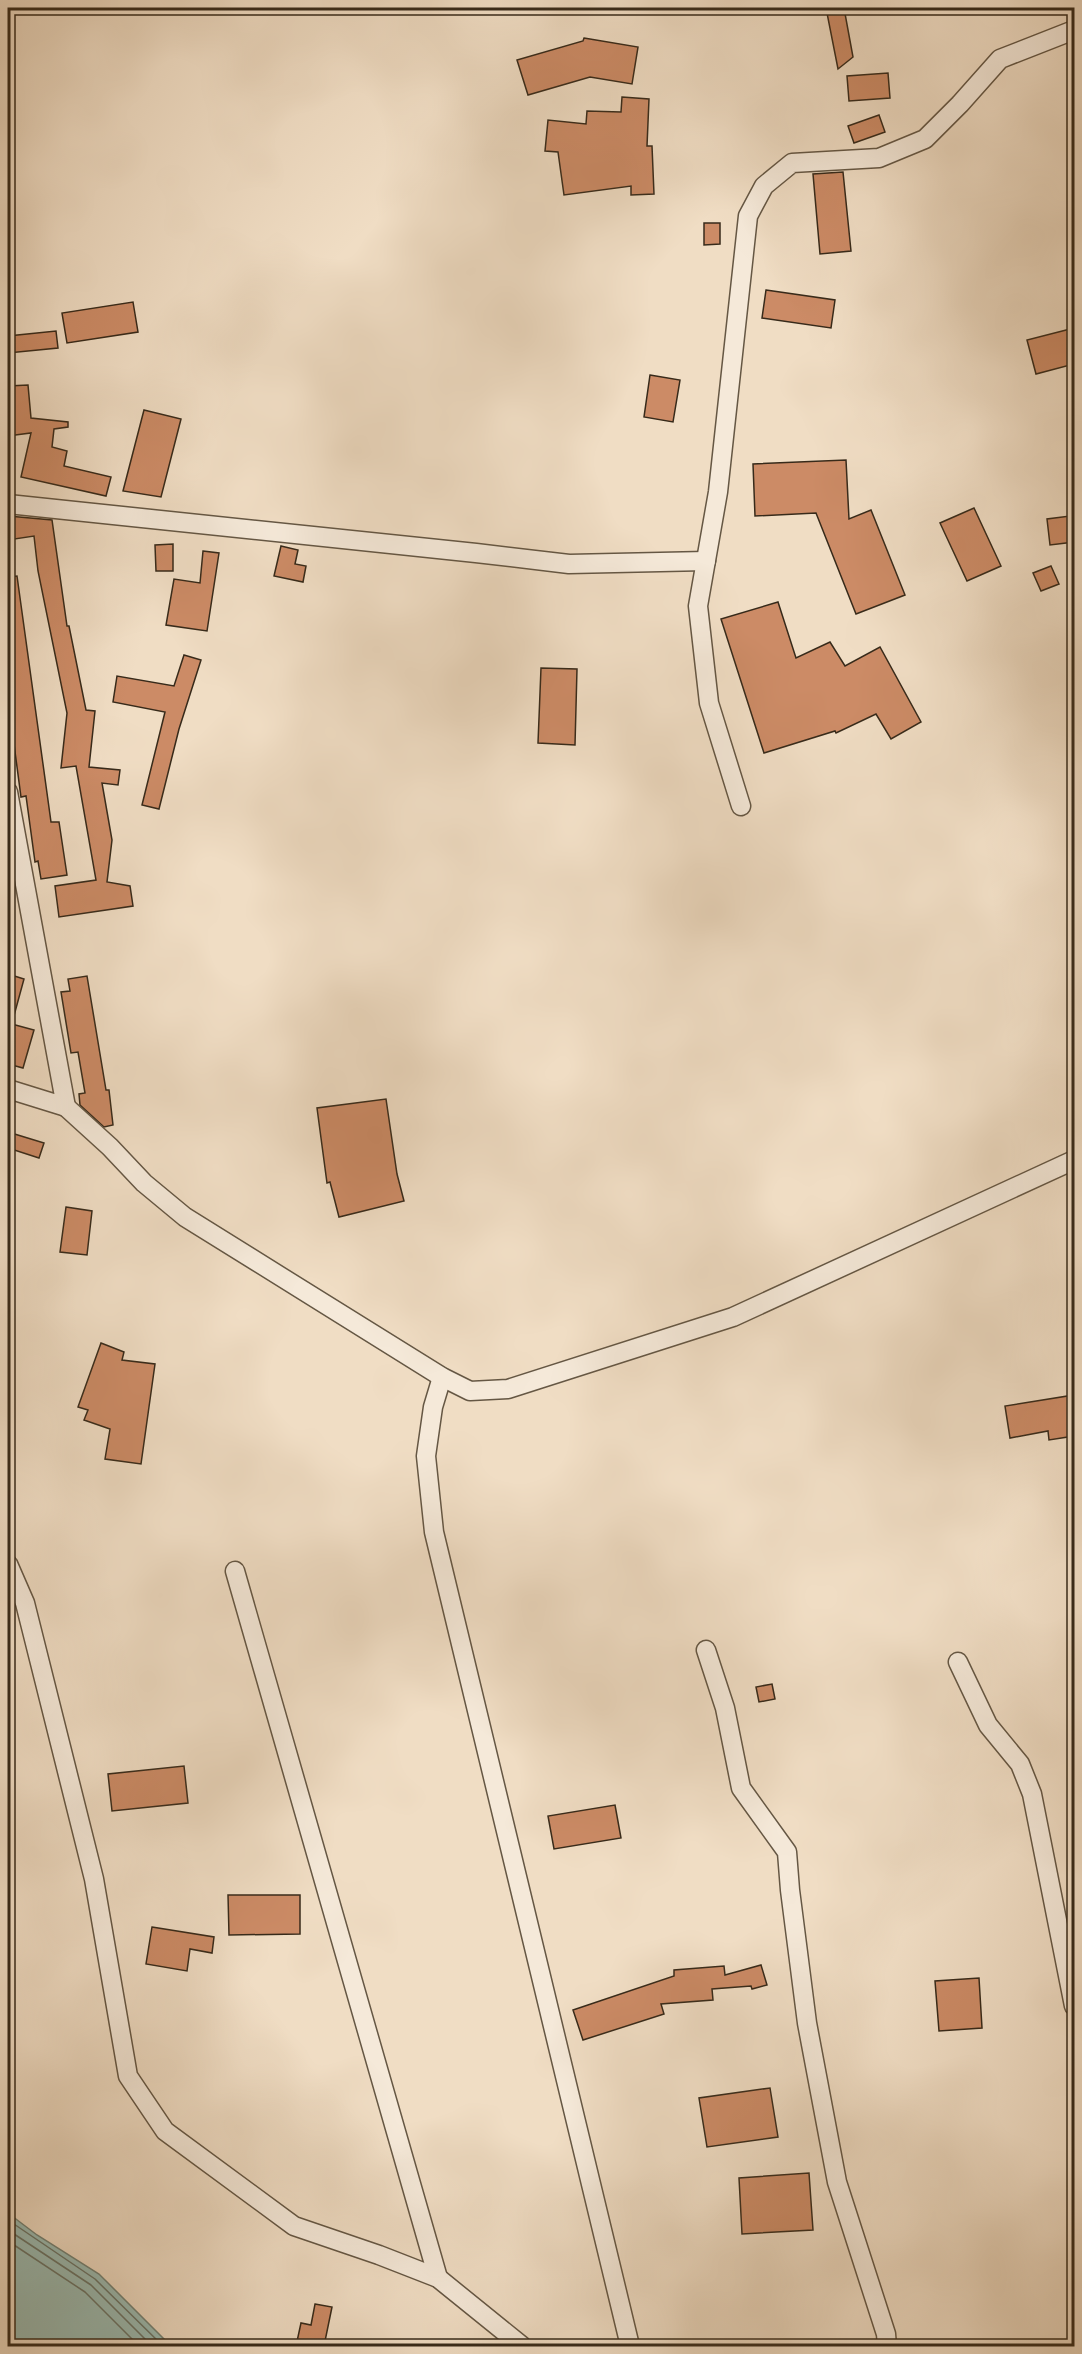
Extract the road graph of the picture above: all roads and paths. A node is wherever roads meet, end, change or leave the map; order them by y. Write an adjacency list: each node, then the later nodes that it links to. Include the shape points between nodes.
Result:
1 (1074, 30): 3 (street, via 1000,59 925,139 879,158 792,163 764,186 748,216 718,492)
2 (8, 504): 3 (street, via 569,564)
3 (706, 561): 5 (street, via 698,606 709,703)
4 (8, 792): 7 (street)
5 (741, 806)
6 (8, 1089): 7 (street)
7 (66, 1107): 9 (street, via 185,1217)
8 (1074, 1160): 9 (street, via 734,1317 508,1389 470,1391)
9 (442, 1377): 17 (street, via 426,1456 434,1532)
10 (8, 1564): 15 (street, via 25,1603 94,1880 128,2076 165,2131 294,2226)
11 (235, 1570): 15 (street)
12 (706, 1650): 18 (street, via 725,1708 741,1788 787,1852 807,2023 837,2182)
13 (958, 1662): 14 (street, via 988,1725 1020,1764 1032,1794)
14 (1074, 2007)
15 (438, 2278): 16 (street)
16 (522, 2346)
17 (630, 2346)
18 (887, 2346)

